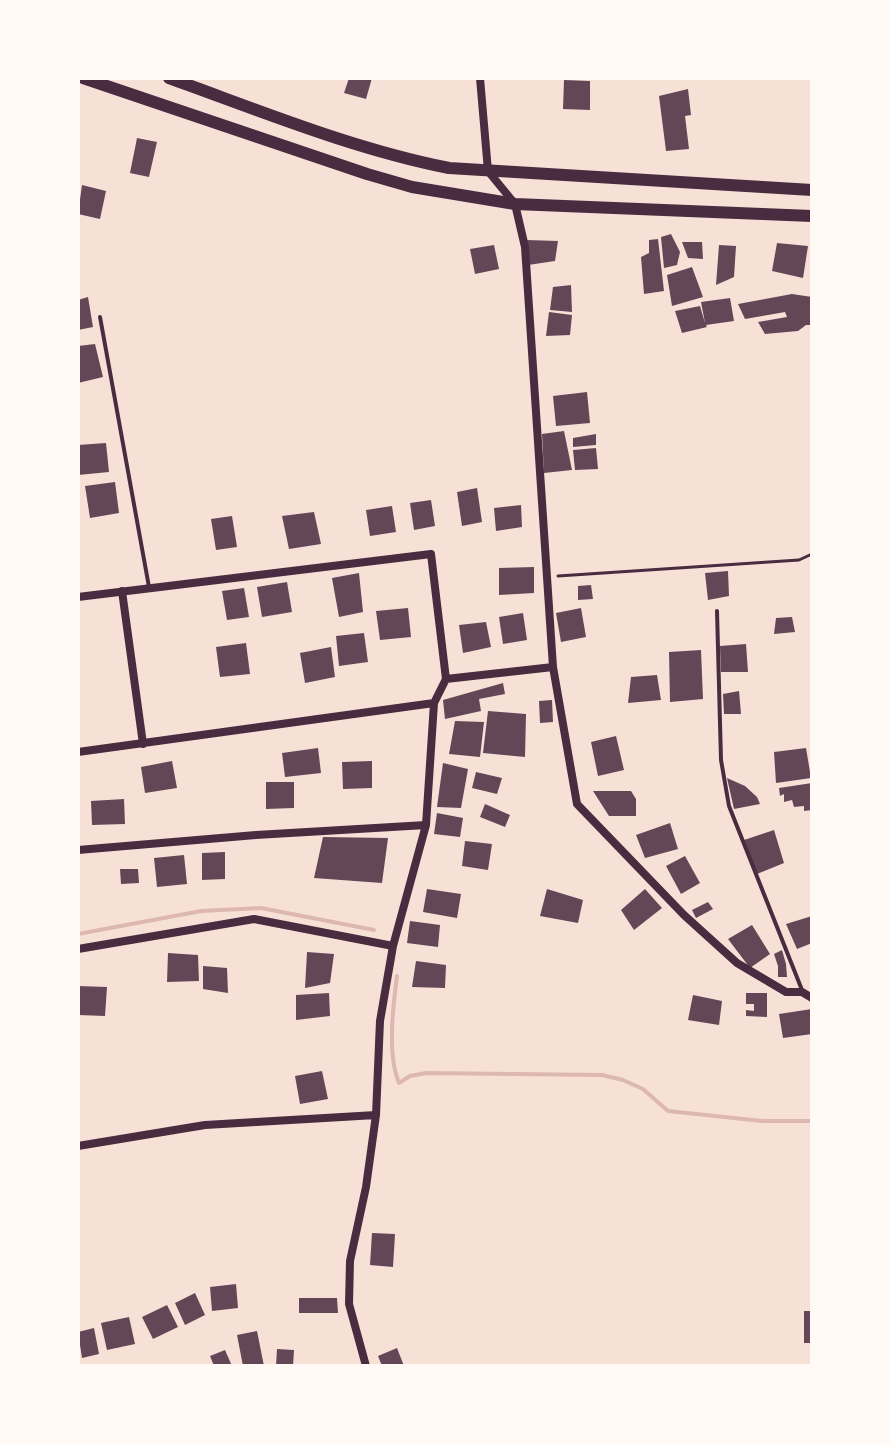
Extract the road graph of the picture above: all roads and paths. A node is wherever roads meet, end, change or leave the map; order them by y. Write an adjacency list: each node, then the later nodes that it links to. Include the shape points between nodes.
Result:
1 (83, 78): 6 (highway, via 367,174)
2 (169, 78): 4 (highway, via 399,158)
3 (480, 78): 4 (street)
4 (488, 171): 5 (highway); 6 (street)
5 (812, 190)
6 (515, 204): 7 (highway); 15 (street, via 525,247)
7 (812, 216)
8 (100, 317): 11 (lane)
9 (812, 557): 10 (path)
10 (548, 577)
11 (149, 587): 12 (street); 16 (street, via 431,554)
12 (122, 591): 13 (street); 18 (street)
13 (78, 597)
14 (717, 611): 24 (lane, via 721,760 729,806)
15 (553, 667): 16 (street); 24 (street, via 577,804 737,963 786,992)
16 (446, 679): 17 (street)
17 (434, 703): 18 (street); 20 (street)
18 (143, 744): 19 (street)
19 (78, 752)
20 (426, 825): 21 (street); 22 (street)
21 (78, 850)
22 (393, 946): 23 (street, via 254,919); 26 (street, via 380,1021)
23 (78, 949)
24 (802, 992): 25 (street)
25 (812, 998)
26 (376, 1115): 27 (street, via 205,1125); 28 (street, via 349,1275 349,1304)
27 (78, 1146)
28 (366, 1366)

